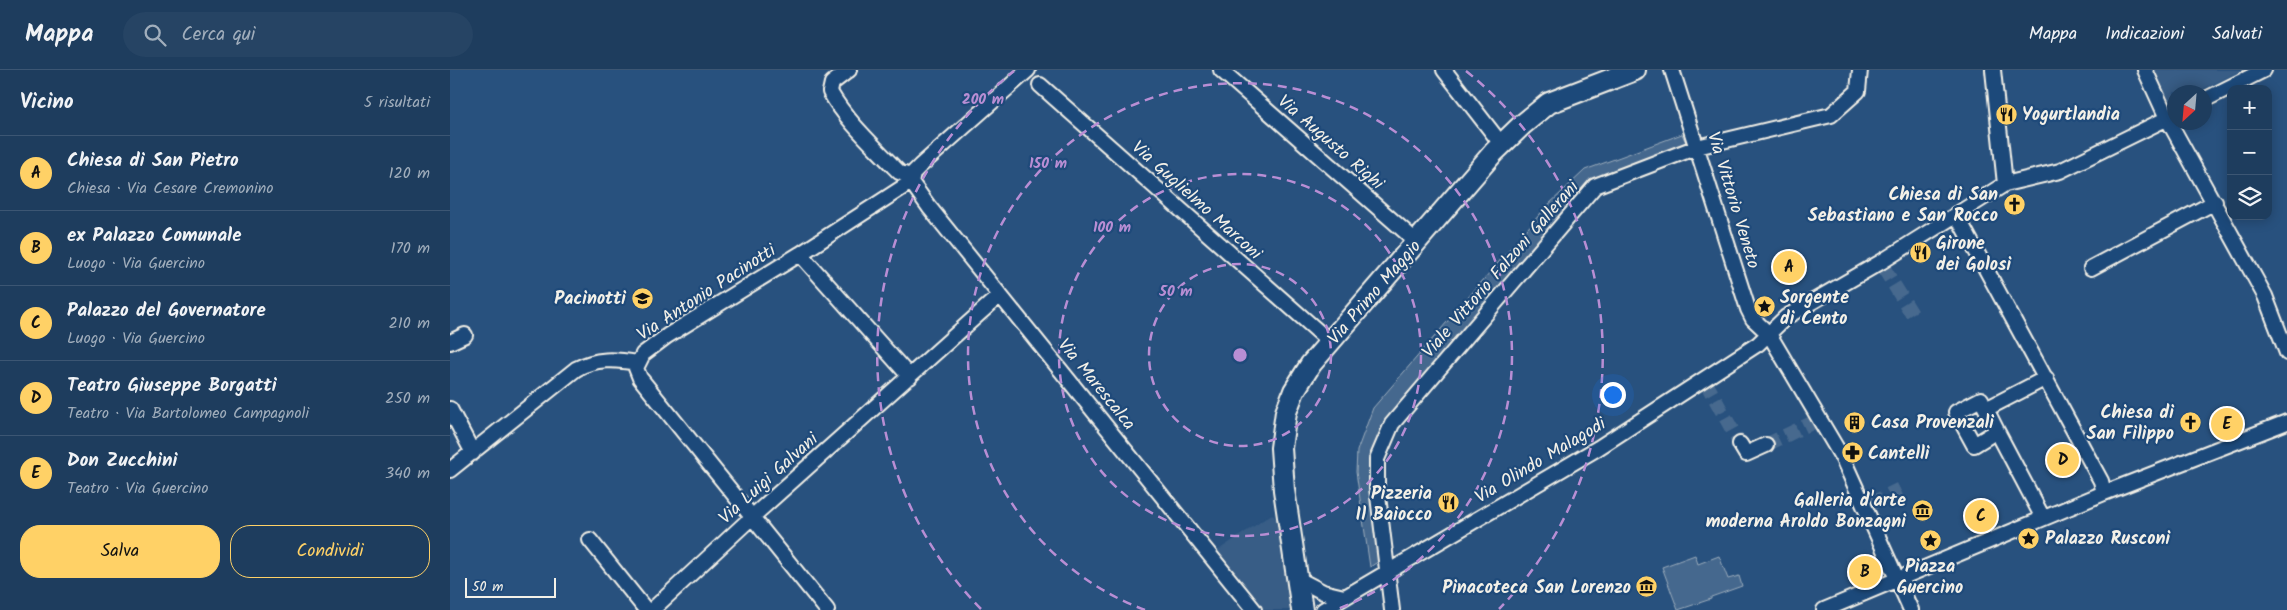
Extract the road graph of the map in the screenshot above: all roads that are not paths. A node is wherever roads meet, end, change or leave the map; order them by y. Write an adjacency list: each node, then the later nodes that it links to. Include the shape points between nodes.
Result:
1 (849, 70): 18 (street, via 832,83 830,92 852,123 892,166)
2 (1028, 70): 18 (street, Via Antonio Pacinotti, via 931,155 916,170)
3 (1221, 70): 22 (street, Via Augusto Righi)
4 (1444, 70): 16 (street)
5 (1635, 70): 16 (main road, Via Primo Maggio, via 1549,103)
6 (1672, 70): 17 (street, Via Vittorio Veneto)
7 (1860, 70): 17 (street, Viale Vittorio Falzoni Gallerani, via 1858,92 1831,115)
8 (1993, 70): 19 (street)
9 (2145, 70): 13 (street)
10 (2264, 70): 12 (street)
11 (1040, 85): 29 (street, Via Guglielmo Marconi)
12 (2212, 96)
13 (2167, 110)
14 (2167, 119): 19 (street, Via Olindo Malagodi, via 2060,171)
15 (2178, 130): 20 (street)
16 (1502, 144): 22 (main road, Via Primo Maggio)
17 (1698, 147): 26 (street, Via Vittorio Veneto, via 1748,309 1753,319); 46 (street, Viale Vittorio Falzoni Gallerani, via 1595,186 1392,424 1377,459 1377,488)
18 (912, 180): 23 (street, Via Antonio Pacinotti); 25 (street, Via Marescalca, via 924,202)
19 (2005, 184): 21 (street, Via Olindo Malagodi)
20 (2214, 202): 24 (street); 30 (street, via 2265,296)
21 (1956, 214): 26 (street, Via Olindo Malagodi, via 1786,317); 33 (street)
22 (1417, 242): 29 (main road, Via Primo Maggio)
23 (800, 254): 31 (street, Via Antonio Pacinotti, via 667,336); 32 (street)
24 (2091, 268)
25 (1000, 294): 32 (street, Via Luigi Galvani); 53 (street, Via Marescalca)
26 (1770, 334): 46 (street, Via Olindo Malagodi, via 1705,381 1598,448); 48 (street, Via Vittorio Veneto, via 1843,459 1867,506)
27 (465, 335): 28 (street)
28 (450, 342)
29 (1330, 342): 47 (main road, Via Primo Maggio, via 1294,391 1282,428 1283,475)
30 (2287, 353)
31 (636, 363): 40 (street, via 607,359 576,369); 43 (street, Via Antonio Pacinotti, via 640,378)
32 (910, 377): 43 (street, Via Luigi Galvani)
33 (2046, 378): 35 (street); 42 (street, via 2101,481)
34 (450, 409): 40 (street)
35 (1986, 409): 37 (street); 37 (street, via 1981,399 1956,412 1974,446)
36 (2287, 422): 42 (street)
37 (1997, 431): 44 (street)
38 (1740, 444): 39 (street, via 1746,454)
39 (1766, 444)
40 (473, 453): 41 (street)
41 (450, 470)
42 (2104, 493): 44 (street)
43 (752, 517): 51 (street, Via Luigi Galvani); 52 (street, Via Antonio Pacinotti)
44 (2043, 518): 48 (street)
45 (590, 540): 50 (street)
46 (1387, 572): 49 (street, Via Olindo Malagodi); 56 (street, Viale Vittorio Falzoni Gallerani)
47 (1298, 579): 49 (street, via 1323,592); 54 (main road, Via Primo Maggio)
48 (1897, 580): 57 (street); 58 (street, Via Vittorio Veneto)
49 (1344, 597): 55 (street, Via Olindo Malagodi)
50 (646, 610)
51 (652, 610)
52 (827, 610)
53 (1254, 610)
54 (1302, 610)
55 (1323, 610)
56 (1392, 610)
57 (1824, 610)
58 (1911, 610)

